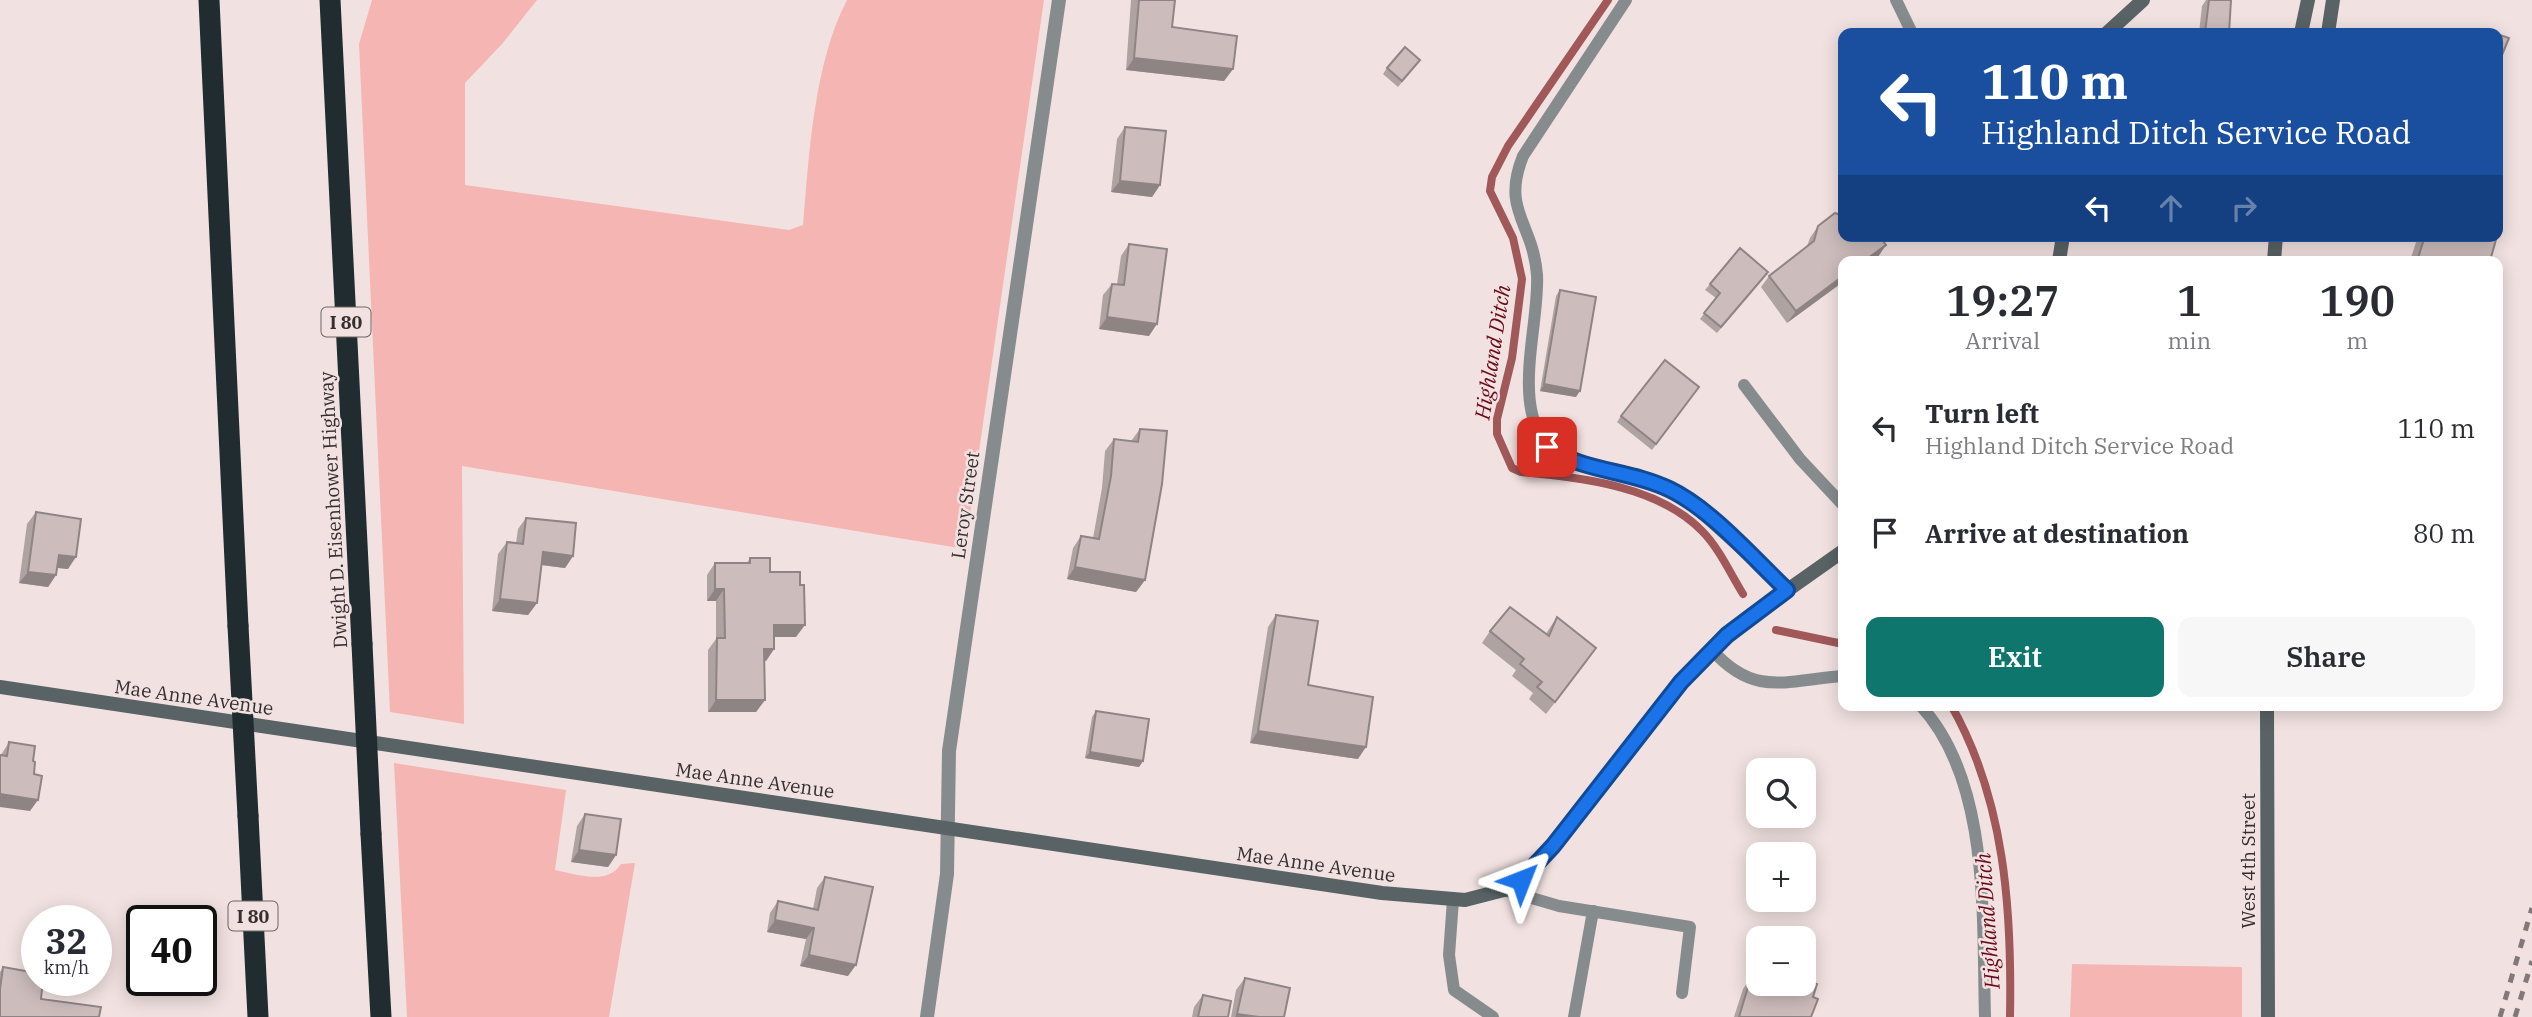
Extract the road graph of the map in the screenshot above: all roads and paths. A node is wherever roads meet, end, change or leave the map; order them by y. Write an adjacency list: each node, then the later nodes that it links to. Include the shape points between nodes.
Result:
1 (209, 0): 27 (highway, I 80, bridge)
2 (330, 0): 28 (highway, Dwight D. Eisenhower Highway / I 80, bridge)
3 (1059, 0): 22 (street, Leroy Street, via 949,751)
4 (1626, 0): 16 (lane, via 1517,170 1514,203 1530,237 1537,276 1529,385 1533,419 1547,447 1558,454 1648,481 1686,499)
5 (1896, 0): 9 (lane)
6 (2143, 0): 10 (street)
7 (2308, 0): 11 (street)
8 (2333, 0): 12 (street)
9 (1910, 28)
10 (2112, 28)
11 (2302, 28)
12 (2329, 28)
13 (1744, 385): 14 (lane, via 1800,459)
14 (1838, 500)
15 (1838, 554): 16 (street)
16 (1787, 590): 17 (street)
17 (1712, 650): 18 (lane, via 1733,672 1749,679 1791,683); 23 (street, via 1657,711 1537,865)
18 (1838, 677)
19 (0, 687): 22 (street, Mae Anne Avenue)
20 (1925, 711): 32 (lane, via 1945,738 1970,813 1981,897)
21 (2267, 711): 33 (street, West 4th Street)
22 (948, 828): 24 (street, Mae Anne Avenue, via 1391,895); 29 (street, Leroy Street, via 947,874)
23 (1504, 890): 24 (street, Mae Anne Avenue); 25 (lane)
24 (1453, 900): 30 (lane, via 1449,955 1454,990)
25 (1593, 911): 26 (lane, via 1690,927); 31 (lane)
26 (1682, 993)
27 (258, 1017)
28 (381, 1017)
29 (927, 1017)
30 (1493, 1017)
31 (1574, 1017)
32 (1985, 1017)
33 (2267, 1017)

